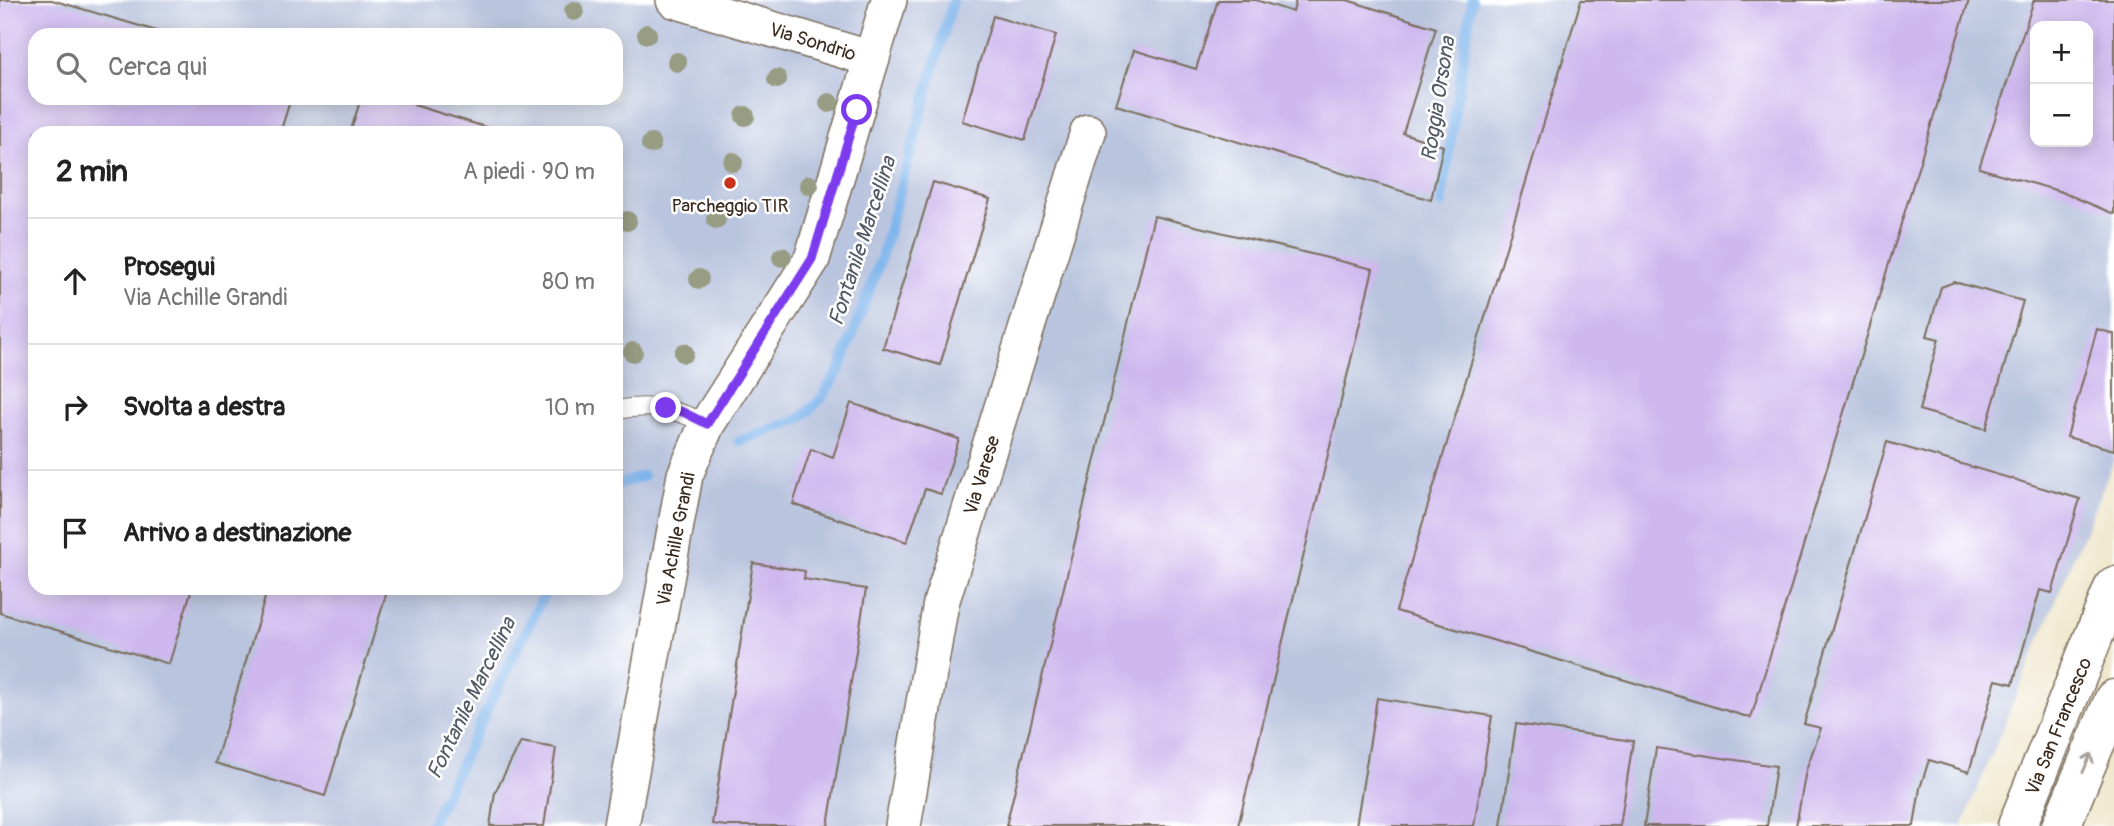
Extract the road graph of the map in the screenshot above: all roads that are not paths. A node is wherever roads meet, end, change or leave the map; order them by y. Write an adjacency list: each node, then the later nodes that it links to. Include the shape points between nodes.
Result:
1 (674, 0): 3 (street, Via Sondrio)
2 (889, 0): 3 (street, Via Achille Grandi)
3 (872, 59): 6 (street, Via Achille Grandi, via 812,259)
4 (1088, 132): 10 (street, Via Varese, via 941,603)
5 (623, 409): 6 (lane, via 666,408)
6 (707, 424): 9 (street, Via Achille Grandi, via 685,475)
7 (2114, 586): 11 (street, Via San Francesco)
8 (2114, 699): 12 (street, one-way to 8)
9 (621, 826)
10 (904, 826)
11 (2017, 826)
12 (2061, 826)

